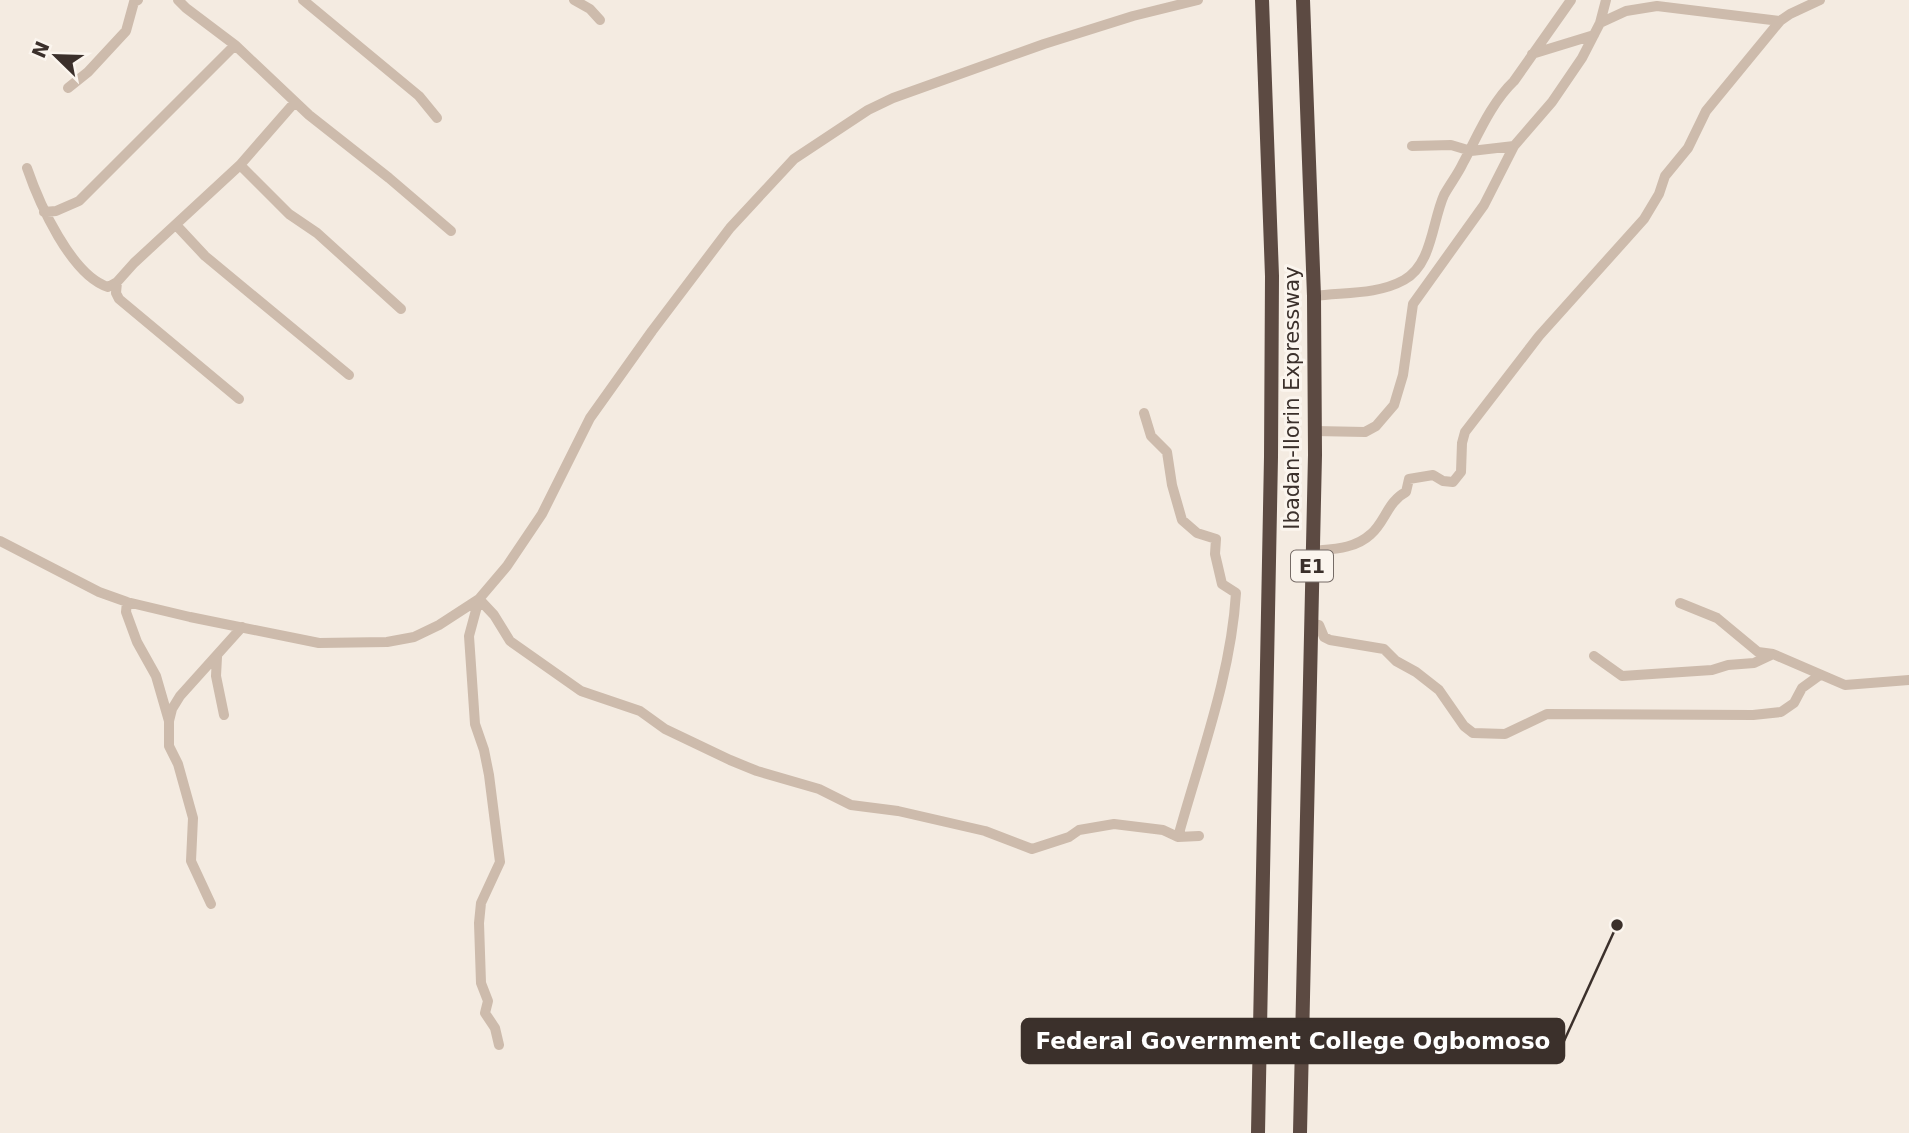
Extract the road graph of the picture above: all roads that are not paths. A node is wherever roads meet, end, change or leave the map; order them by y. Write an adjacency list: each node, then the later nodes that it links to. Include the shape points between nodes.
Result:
1 (138, 0): 17 (street, via 126,31)
2 (303, 0): 19 (street, via 419,96)
3 (574, 0): 11 (street)
4 (1198, 0): 37 (street, via 1044,44 893,98 794,159 730,228 652,331 590,418 542,514)
5 (1262, 0): 53 (highway, Ibadan-Ilorin Expressway / E1, via 1272,415)
6 (1303, 0): 29 (highway, Ibadan-Ilorin Expressway / E1)
7 (1571, 0): 16 (street)
8 (1606, 0): 13 (street)
9 (1820, 0): 12 (street)
10 (186, 3): 15 (street)
11 (600, 20)
12 (1780, 21): 13 (street, via 1657,6 1626,11); 36 (street, via 1706,111 1644,219 1546,329 1465,432 1461,472 1453,482 1433,475 1409,479 1406,492 1398,496 1372,534 1351,546)
13 (1601, 23): 14 (street)
14 (1594, 35): 16 (street); 21 (street, via 1552,102)
15 (235, 45): 18 (street); 25 (street, via 79,201)
16 (1531, 54): 22 (street)
17 (68, 88)
18 (295, 102): 23 (street); 27 (street)
19 (437, 118)
20 (1412, 146): 22 (street, via 1451,145)
21 (1514, 146): 22 (street); 34 (street, via 1484,205 1413,304 1394,405 1365,432)
22 (1469, 151): 29 (street, via 1437,212 1418,269 1387,286)
23 (240, 165): 26 (street); 30 (street, via 289,214 317,233)
24 (27, 168): 25 (street)
25 (44, 212): 28 (street, via 97,283 108,287)
26 (177, 226): 28 (street); 31 (street, via 205,256)
27 (451, 231)
28 (117, 282): 32 (street, via 119,299)
29 (1314, 296): 34 (highway, Ibadan-Ilorin Expressway / E1)
30 (401, 309)
31 (349, 375)
32 (239, 399)
33 (1144, 413): 50 (street, via 1151,436 1167,452 1182,520 1197,533 1216,539 1222,584 1237,593 1219,691)
34 (1315, 432): 36 (highway, Ibadan-Ilorin Expressway / E1)
35 (0, 541): 38 (street)
36 (1313, 551): 40 (highway, Ibadan-Ilorin Expressway / E1)
37 (479, 599): 41 (street, via 414,637 387,642 319,643); 50 (street, via 510,641 581,691 640,711 665,729 730,760 819,789 852,805 985,831 1032,849 1079,830 1114,824 1163,830); 52 (street, via 469,636 475,723 489,775 500,862 481,903 481,984 488,1000 485,1013)
38 (127, 602): 41 (street); 48 (street, via 126,612 156,676)
39 (1680, 603): 42 (street, via 1717,618 1758,652)
40 (1311, 624): 45 (street, via 1319,625 1330,640 1384,649 1439,690 1473,733 1505,734 1547,714 1781,712); 54 (highway, Ibadan-Ilorin Expressway / E1)
41 (242, 627): 44 (street)
42 (1773, 654): 43 (street, via 1754,663 1712,670 1622,676); 45 (street)
43 (1594, 656)
44 (217, 657): 47 (street); 48 (street, via 180,696)
45 (1820, 676): 46 (street, via 1845,685)
46 (1909, 680)
47 (224, 715)
48 (169, 721): 51 (street, via 169,746 193,818 191,861)
49 (1199, 836): 50 (street)
50 (1178, 837)
51 (211, 904)
52 (499, 1045)
53 (1258, 1133)
54 (1300, 1133)

